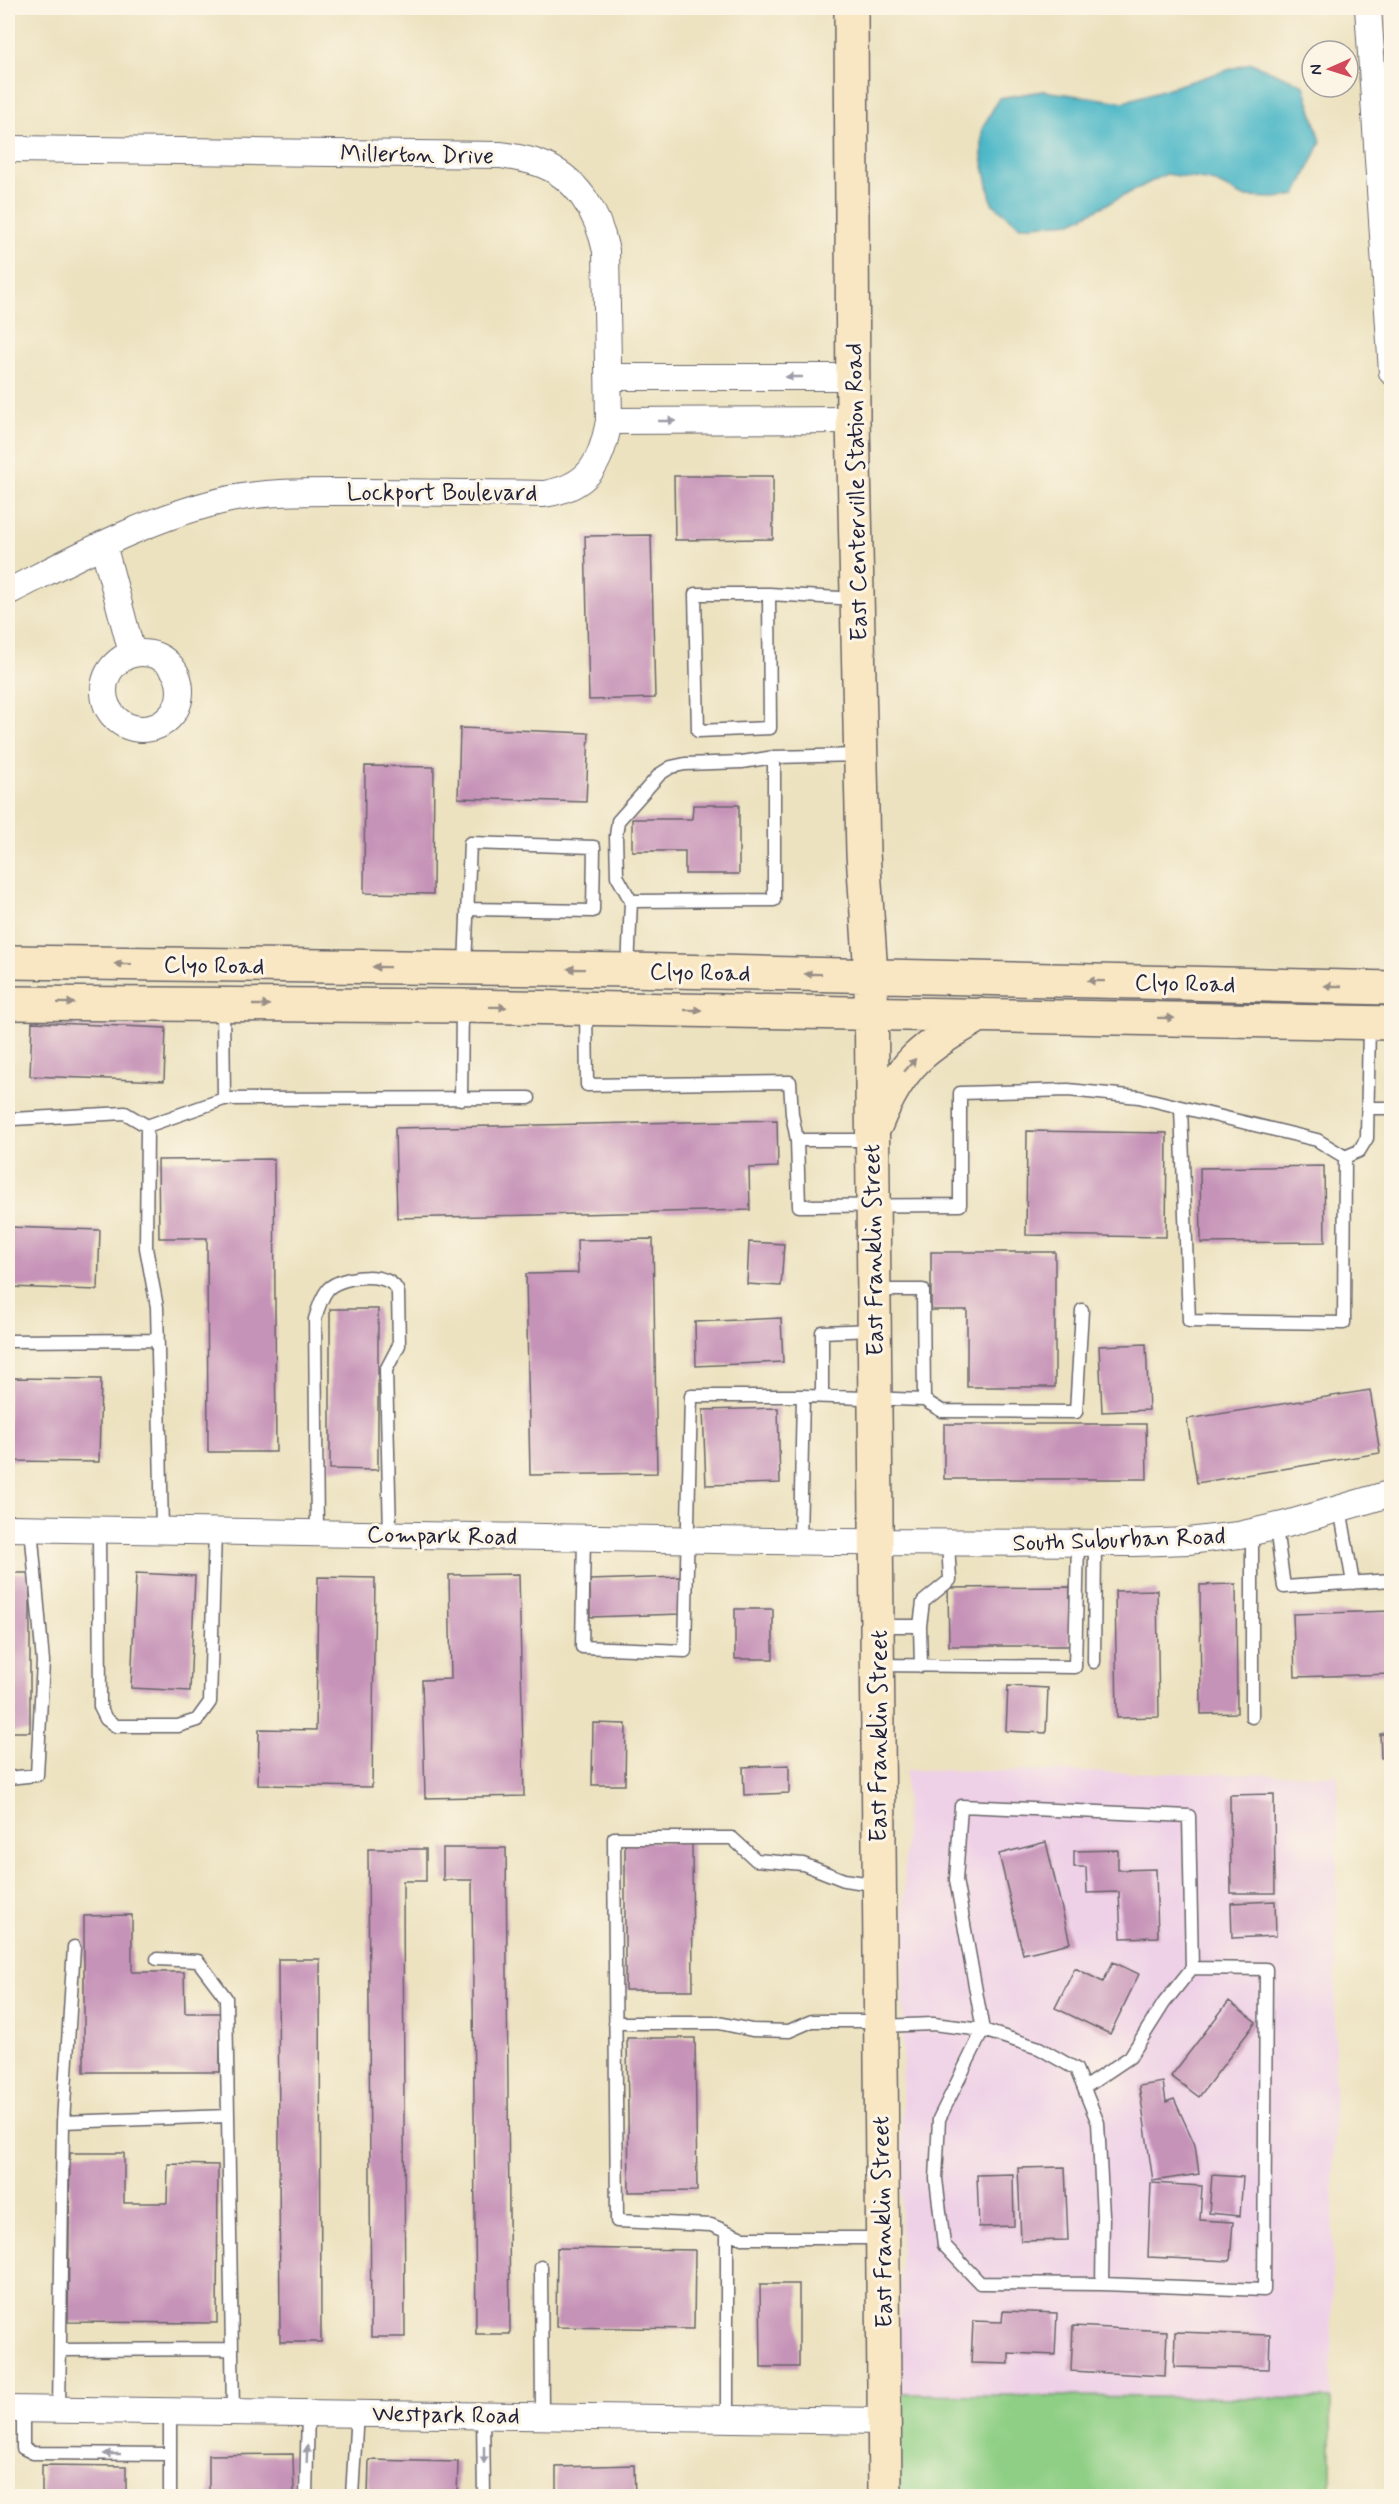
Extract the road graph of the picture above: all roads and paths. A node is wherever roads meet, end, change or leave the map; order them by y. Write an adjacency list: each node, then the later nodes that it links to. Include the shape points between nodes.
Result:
1 (851, 8): 6 (street, East Centerville Station Road)
2 (1368, 8): 4 (street)
3 (8, 148): 5 (street, Millerton Drive, via 501,155 539,163 575,186 602,230)
4 (1392, 372)
5 (609, 377): 6 (street, one-way to 5); 8 (street, Millerton Drive)
6 (852, 377): 7 (street, East Centerville Station Road)
7 (853, 420): 8 (street, one-way to 7); 12 (street, East Centerville Station Road)
8 (609, 421): 9 (street, Lockport Boulevard, via 604,448 595,465 566,490 544,494 288,492 197,507)
9 (103, 544): 10 (street, Lockport Boulevard); 13 (street)
10 (8, 592)
11 (769, 594): 11 (lane, via 695,594 698,731 770,729); 12 (lane)
12 (858, 599): 14 (street, East Centerville Station Road)
13 (132, 653)
14 (861, 755): 15 (lane); 21 (street, East Centerville Station Road)
15 (774, 757): 16 (lane, via 685,764 660,774 618,821 617,876); 16 (lane, via 774,900)
16 (631, 901): 20 (lane)
17 (468, 909): 17 (lane, via 470,843 594,847 593,910); 19 (lane)
18 (8, 962): 19 (street, Clyo Road, one-way to 18)
19 (465, 968): 20 (street, Clyo Road, one-way to 19)
20 (628, 970): 21 (street, Clyo Road, one-way to 20)
21 (871, 975): 22 (street, Clyo Road, one-way to 21); 27 (street, East Franklin Street)
22 (1392, 988)
23 (8, 1003): 24 (street, Clyo Road, one-way to 24)
24 (223, 1005): 25 (street, Clyo Road, one-way to 25); 31 (lane)
25 (462, 1006): 26 (street, Clyo Road, one-way to 26); 32 (lane)
26 (586, 1009): 27 (street, Clyo Road, one-way to 27); 39 (lane, via 587,1085 790,1082)
27 (871, 1012): 28 (street, Clyo Road); 38 (street, East Franklin Street)
28 (981, 1015): 29 (street, Clyo Road, one-way to 29); 38 (street, one-way to 28, via 888,1094 910,1063 934,1042)
29 (1380, 1022): 34 (lane)
30 (529, 1098): 32 (lane)
31 (224, 1099): 32 (lane); 37 (lane)
32 (461, 1099)
33 (1181, 1108): 40 (lane, via 1317,1140); 40 (lane, via 1189,1321 1344,1323); 41 (lane, via 1139,1097 1068,1090 960,1094 960,1205)
34 (1368, 1108): 35 (lane); 40 (lane, via 1367,1138 1359,1150)
35 (1392, 1108)
36 (8, 1116): 37 (lane, via 13,1119 125,1113)
37 (147, 1126): 45 (lane, via 146,1248 157,1307)
38 (872, 1137): 39 (lane); 41 (street, East Franklin Street)
39 (797, 1140): 41 (lane, via 799,1206)
40 (1345, 1157)
41 (872, 1206): 42 (street, East Franklin Street)
42 (873, 1290): 44 (street, East Franklin Street); 50 (lane, via 923,1290)
43 (1082, 1310): 50 (lane, via 1076,1412 942,1411)
44 (874, 1330): 48 (lane, via 822,1332); 49 (street, East Franklin Street)
45 (158, 1340): 46 (lane); 56 (lane)
46 (8, 1341)
47 (803, 1396): 48 (lane); 61 (lane, via 692,1396); 62 (lane)
48 (822, 1397): 49 (lane)
49 (874, 1400): 50 (lane); 63 (street, East Franklin Street)
50 (924, 1400)
51 (1392, 1493): 52 (street, South Suburban Road)
52 (1340, 1508): 55 (street, South Suburban Road); 67 (lane)
53 (19, 1528): 54 (street, Compark Road); 74 (lane, via 43,1662 37,1775)
54 (99, 1529): 56 (street, Compark Road); 57 (lane, via 100,1707 106,1719 116,1726 178,1726 197,1720 210,1702)
55 (1264, 1529): 65 (street, South Suburban Road, via 1188,1541); 67 (lane, via 1284,1587); 73 (lane)
56 (162, 1530): 57 (street, Compark Road)
57 (215, 1531): 58 (street, Compark Road)
58 (317, 1533): 59 (street, Compark Road); 59 (lane, via 315,1319 329,1288 350,1279 376,1278 391,1281 398,1293 399,1345 386,1370)
59 (390, 1534): 60 (street, Compark Road)
60 (584, 1537): 61 (street, Compark Road); 61 (lane, via 582,1647 685,1651)
61 (689, 1539): 62 (street, Compark Road)
62 (800, 1541): 63 (street, Compark Road)
63 (876, 1542): 64 (street, South Suburban Road); 68 (street, East Franklin Street)
64 (948, 1542): 65 (street, South Suburban Road); 69 (lane, via 950,1580 923,1602)
65 (1087, 1543): 70 (lane); 72 (lane, via 1075,1667)
66 (1392, 1580): 67 (lane)
67 (1353, 1583)
68 (877, 1626): 69 (lane); 71 (street, East Franklin Street)
69 (920, 1626): 72 (lane)
70 (1094, 1662)
71 (877, 1665): 72 (lane); 75 (street, East Franklin Street)
72 (921, 1666)
73 (1252, 1717)
74 (8, 1778)
75 (879, 1884): 79 (lane, via 844,1880 802,1864 756,1860 732,1838 614,1838); 80 (street, East Franklin Street)
76 (74, 1947): 84 (lane)
77 (157, 1959): 83 (lane, via 198,1961 226,1998)
78 (1192, 1968): 81 (lane, via 1188,1816 961,1806 956,1880); 82 (lane, via 1130,2057); 88 (lane, via 1266,1969 1264,2290)
79 (615, 2023): 80 (lane, via 719,2023 752,2030 789,2031 812,2021); 85 (lane, via 617,2221 711,2225)
80 (880, 2023): 81 (lane); 86 (street, East Franklin Street)
81 (984, 2030): 82 (lane, via 1039,2048 1076,2069); 88 (lane, via 939,2119 936,2179 944,2245 980,2283)
82 (1084, 2088): 88 (lane, via 1098,2123)
83 (228, 2116): 84 (lane); 89 (lane)
84 (63, 2122): 90 (lane)
85 (727, 2232): 86 (lane, via 742,2238); 99 (lane)
86 (882, 2238): 100 (street, East Franklin Street)
87 (541, 2267): 98 (lane)
88 (1102, 2284)
89 (232, 2349): 90 (lane); 93 (lane)
90 (60, 2350): 94 (lane)
91 (15, 2409): 94 (street, Westpark Road); 101 (lane, one-way to 91, via 33,2453 23,2448)
92 (170, 2410): 93 (street, Westpark Road); 94 (street, Westpark Road); 101 (lane)
93 (233, 2410): 95 (street, Westpark Road)
94 (59, 2411)
95 (308, 2411): 96 (street, Westpark Road); 103 (lane, one-way to 95)
96 (357, 2412): 97 (street, Westpark Road); 104 (lane)
97 (483, 2414): 98 (street, Westpark Road); 105 (lane, one-way to 105)
98 (542, 2415): 99 (street, Westpark Road)
99 (727, 2418): 100 (street, Westpark Road)
100 (884, 2421): 106 (street, East Franklin Street)
101 (170, 2454): 102 (lane)
102 (170, 2496)
103 (306, 2496)
104 (352, 2496)
105 (484, 2496)
106 (885, 2496)

